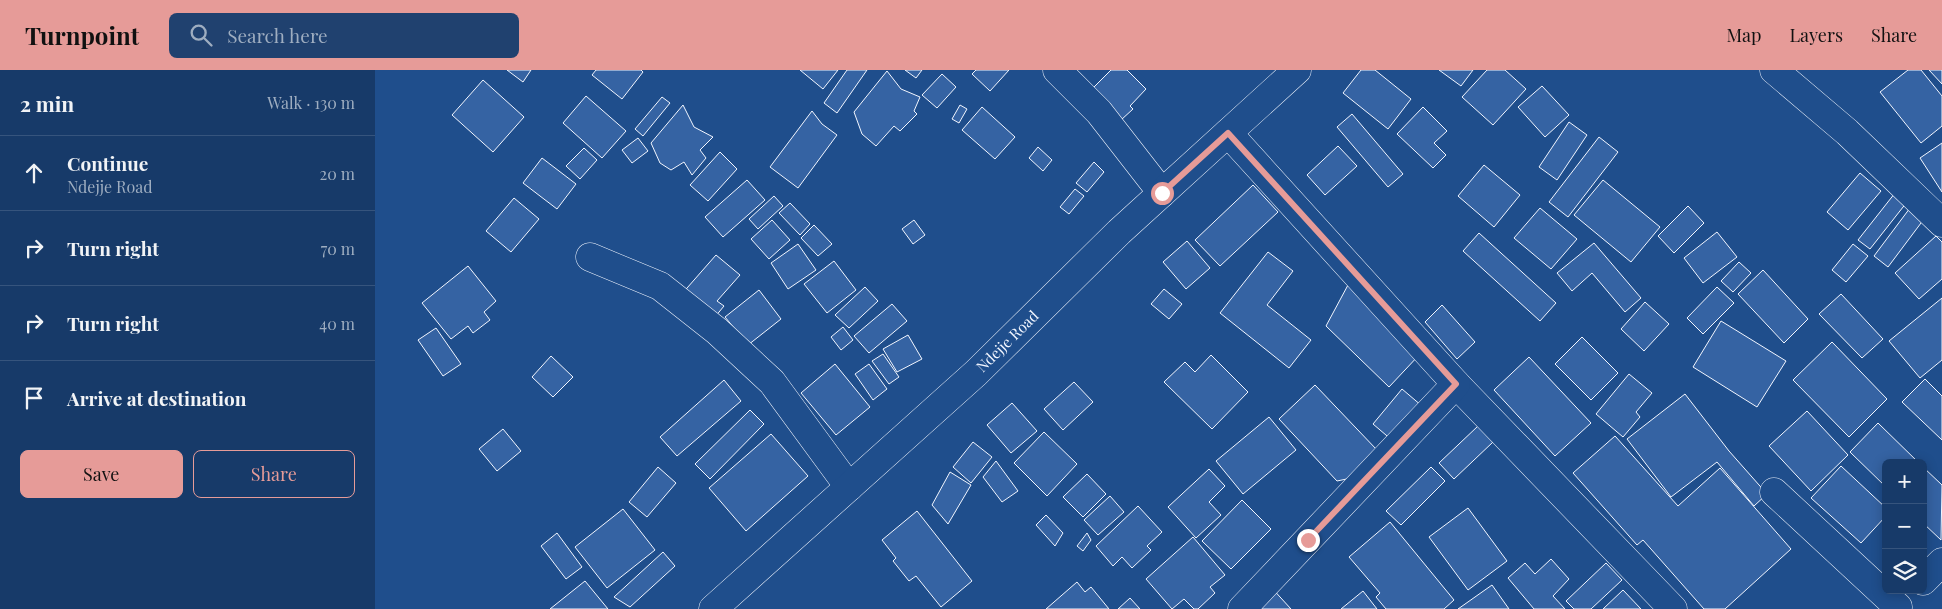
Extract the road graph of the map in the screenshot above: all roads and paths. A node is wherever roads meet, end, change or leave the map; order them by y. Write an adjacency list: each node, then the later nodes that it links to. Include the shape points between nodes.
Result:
1 (1057, 70): 5 (street, via 1099,112)
2 (1297, 70): 4 (street, Ndejje Road)
3 (1774, 70): 6 (street, via 1847,132)
4 (1228, 133): 5 (street, Ndejje Road); 8 (street)
5 (1162, 193): 9 (street, Ndejje Road, via 976,373)
6 (1942, 223)
7 (590, 257): 9 (street, via 660,286 717,332 772,382)
8 (1456, 384): 15 (street); 16 (street)
9 (849, 487): 14 (street, Ndejje Road)
10 (1774, 492): 13 (street)
11 (1942, 562): 12 (street)
12 (1927, 577)
13 (1903, 602)
14 (713, 609)
15 (1242, 609)
16 (1673, 609)

